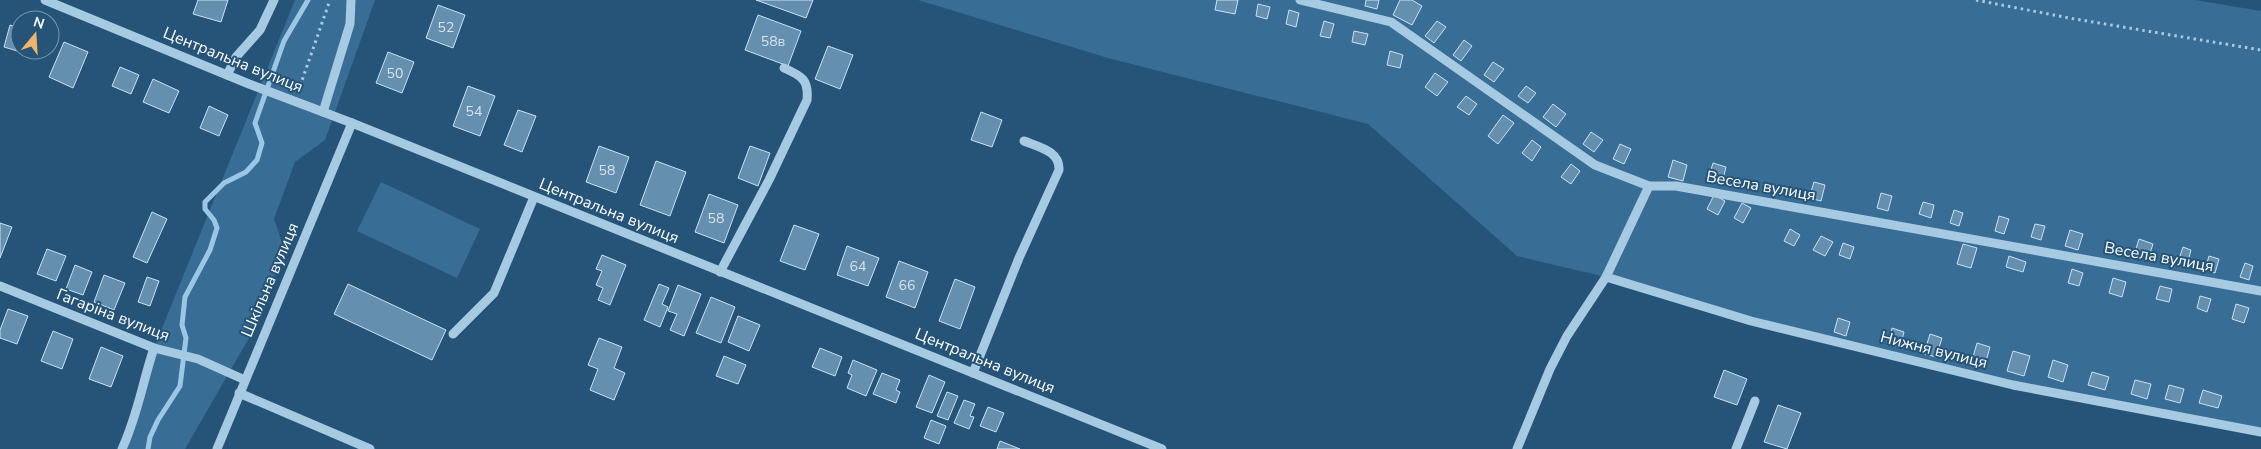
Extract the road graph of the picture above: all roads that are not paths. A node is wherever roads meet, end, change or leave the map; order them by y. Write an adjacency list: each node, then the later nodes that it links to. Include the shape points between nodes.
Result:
1 (46, 0): 5 (street, Центральна вулиця)
2 (274, 0): 7 (street, via 260,30 236,57)
3 (351, 0): 8 (street, via 350,24)
4 (1300, 0): 11 (street, Весела вулиця, via 1391,22 1595,165)
5 (65, 4): 7 (street, Центральна вулиця)
6 (784, 68): 13 (street, via 800,75 808,91 807,100)
7 (227, 75): 8 (street, Центральна вулиця)
8 (323, 112): 9 (street, Центральна вулиця)
9 (352, 123): 12 (street, Центральна вулиця); 20 (street, Шкільна вулиця)
10 (1024, 141): 19 (street, via 1048,150 1056,157 1059,170 1019,258)
11 (1649, 186): 14 (street); 16 (street, Весела вулиця, via 1676,186)
12 (534, 197): 13 (street, Центральна вулиця); 17 (street, via 494,293)
13 (720, 272): 19 (street, Центральна вулиця)
14 (1606, 277): 23 (street, Нижня вулиця, via 1751,321 2003,382); 28 (street, via 1567,336)
15 (0, 286): 18 (street, Гагаріна вулиця)
16 (2261, 291)
17 (453, 334)
18 (156, 350): 20 (street, Гагаріна вулиця, via 198,359); 24 (street, via 146,370 135,418)
19 (973, 373): 27 (street, Центральна вулиця)
20 (245, 380): 21 (street, Шкільна вулиця)
21 (239, 393): 25 (street, Шкільна вулиця); 26 (street)
22 (1755, 401): 29 (street)
23 (2261, 432)
24 (122, 449)
25 (217, 449)
26 (370, 449)
27 (1162, 449)
28 (1517, 449)
29 (1736, 449)

